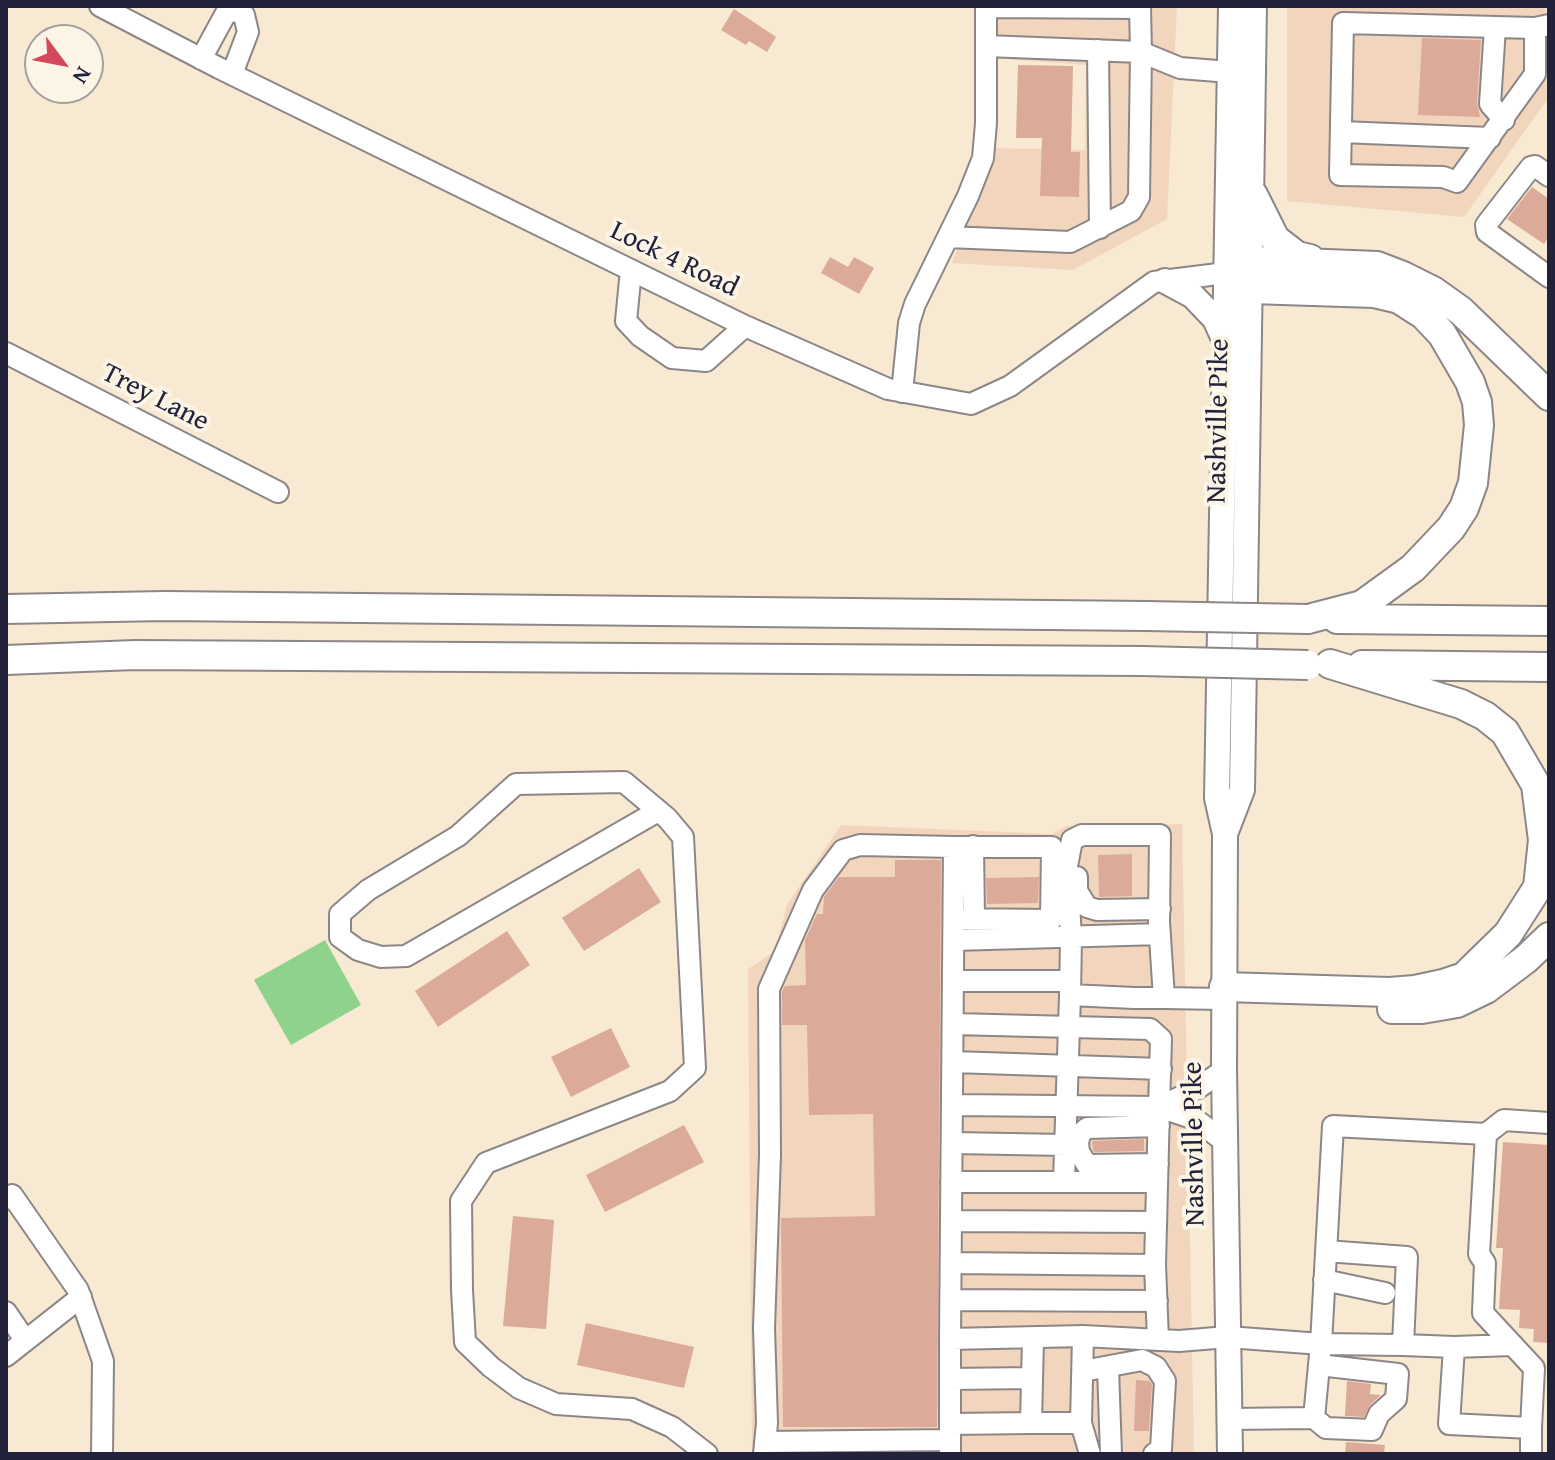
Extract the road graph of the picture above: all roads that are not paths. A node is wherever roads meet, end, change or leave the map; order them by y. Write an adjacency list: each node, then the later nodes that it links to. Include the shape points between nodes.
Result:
1 (100, 6): 13 (street, Lock 4 Road)
2 (986, 6): 5 (street); 10 (street)
3 (1231, 6): 14 (main road, Nashville Pike)
4 (1254, 6): 20 (main road, Nashville Pike)
5 (1017, 7): 6 (street)
6 (1140, 7): 12 (street)
7 (228, 10): 13 (street); 15 (street, via 244,15 248,32)
8 (1542, 26): 9 (street); 16 (street, via 1535,74)
9 (1495, 27): 16 (street, via 1490,104); 17 (street, via 1343,23)
10 (986, 46): 11 (street); 22 (street, via 983,158)
11 (1098, 50): 12 (street); 21 (street)
12 (1141, 52): 14 (street, via 1180,68); 21 (street, via 1139,197 1131,211)
13 (201, 59): 15 (street, Lock 4 Road)
14 (1230, 72): 26 (main road, Nashville Pike)
15 (232, 74): 25 (street, Lock 4 Road)
16 (1504, 120): 18 (street)
17 (1341, 132): 18 (street); 18 (street, via 1340,175 1443,177 1457,182)
18 (1490, 138)
19 (1549, 176): 24 (street, via 1531,167 1486,225 1487,232)
20 (1253, 195): 23 (highway, via 1275,239 1297,256); 27 (main road, Nashville Pike)
21 (1100, 228): 22 (street, via 1070,242)
22 (948, 237): 32 (street, via 909,323)
23 (1326, 264): 27 (highway); 33 (highway, via 1377,266 1433,291)
24 (1546, 269)
25 (631, 270): 29 (street, Lock 4 Road); 29 (street, via 626,321 672,358 706,361)
26 (1226, 273): 27 (main road); 28 (street, Lock 4 Road); 30 (main road, Nashville Pike)
27 (1251, 275): 36 (highway, via 1399,299 1442,334 1477,402 1473,483 1451,528 1413,568 1362,605); 42 (main road, Nashville Pike, via 1242,790)
28 (1165, 281): 30 (main road, via 1193,296 1215,319); 32 (street, Lock 4 Road, via 1154,282 1010,386 971,404)
29 (745, 326): 32 (street, Lock 4 Road)
30 (1224, 339): 42 (main road, Nashville Pike, via 1217,798)
31 (6, 353): 34 (street, Trey Lane)
32 (902, 392)
33 (1549, 396)
34 (278, 492)
35 (6, 609): 36 (highway, bridge, via 165,606)
36 (1308, 619): 37 (highway)
37 (1549, 621)
38 (6, 660): 39 (highway, bridge, via 166,655)
39 (1319, 664): 40 (highway); 56 (highway, via 1461,704 1505,732 1536,785 1543,840 1538,887 1508,934 1464,977 1415,990)
40 (1549, 667)
41 (658, 811): 41 (street, via 624,782 516,784 458,836 349,906 340,914 340,937 381,957 406,956); 109 (street, via 683,837 695,1068 670,1091 486,1163 461,1201 465,1342 519,1388 556,1404 632,1409 672,1427)
42 (1225, 834): 56 (main road, Nashville Pike)
43 (1078, 837): 45 (street); 46 (street, via 1077,891 1087,907); 46 (street, via 1160,835)
44 (964, 846): 45 (street, via 1052,847); 47 (street); 107 (street, via 860,845 843,850 813,890 769,989)
45 (1060, 866): 48 (street, via 1051,920); 51 (street)
46 (1160, 909): 49 (street)
47 (964, 919): 48 (street); 52 (street)
48 (1022, 929): 51 (street); 52 (street)
49 (1160, 934): 51 (street); 55 (street, via 1156,961)
50 (1549, 937): 56 (highway, via 1486,989 1457,1003 1411,1009)
51 (1071, 938): 54 (street)
52 (954, 940): 53 (street)
53 (954, 981): 54 (street); 57 (street)
54 (1070, 988): 55 (street); 58 (street)
55 (1164, 998): 56 (street)
56 (1224, 998): 62 (main road, Nashville Pike)
57 (954, 1024): 58 (street); 59 (street)
58 (1069, 1026): 60 (street); 61 (street, via 1150,1029 1161,1039)
59 (954, 1062): 60 (street); 64 (street)
60 (1068, 1065): 61 (street); 63 (street)
61 (1161, 1069): 65 (street)
62 (1224, 1070): 65 (street); 68 (main road, Nashville Pike)
63 (1067, 1104): 64 (street); 65 (street); 70 (street)
64 (954, 1105): 69 (street)
65 (1159, 1116): 68 (street, via 1195,1119); 71 (street); 71 (street, via 1087,1128 1078,1143 1087,1165)
66 (1549, 1123): 67 (street, via 1504,1120)
67 (1486, 1134): 77 (street, via 1333,1126); 93 (street, via 1479,1254 1485,1263 1483,1313)
68 (1225, 1142): 87 (main road, Nashville Pike)
69 (953, 1143): 70 (street); 73 (street)
70 (1066, 1145): 72 (street)
71 (1158, 1173): 72 (street); 76 (street)
72 (1064, 1181): 73 (street)
73 (951, 1182): 75 (street)
74 (8, 1194): 82 (street)
75 (952, 1221): 76 (street); 78 (street)
76 (1156, 1222): 79 (street)
77 (1326, 1251): 80 (street); 92 (street, via 1407,1257)
78 (952, 1263): 79 (street); 83 (street)
79 (1155, 1265): 84 (street)
80 (1324, 1280): 81 (street); 95 (street)
81 (1385, 1293)
82 (81, 1297): 90 (street); 108 (street, via 103,1361)
83 (951, 1300): 84 (street); 88 (street)
84 (1157, 1301): 91 (street)
85 (6, 1312): 90 (street)
86 (1083, 1336): 89 (street); 91 (street); 98 (street)
87 (1228, 1337): 91 (street); 95 (street); 102 (main road, Nashville Pike)
88 (950, 1339): 89 (street); 100 (street)
89 (1033, 1339): 99 (street)
90 (25, 1340): 96 (street)
91 (1158, 1340)
92 (1403, 1345): 94 (street); 95 (street)
93 (1513, 1345): 94 (street); 105 (street, via 1534,1368)
94 (1454, 1347): 105 (street, via 1449,1424)
95 (1320, 1354): 101 (street); 101 (street, via 1398,1374 1396,1399 1379,1414 1372,1430 1326,1428)
96 (6, 1356)
97 (1108, 1368): 98 (street); 111 (street); 112 (street, via 1142,1360 1156,1367 1165,1381 1161,1449)
98 (1083, 1371): 104 (street)
99 (1032, 1378): 100 (street); 103 (street)
100 (950, 1379): 106 (street)
101 (1314, 1418): 102 (street)
102 (1229, 1419): 113 (main road, Nashville Pike)
103 (1031, 1423): 104 (street); 106 (street)
104 (1081, 1423): 110 (street)
105 (1531, 1428): 114 (street)
106 (950, 1439): 107 (street)
107 (765, 1448)
108 (102, 1454)
109 (707, 1454)
110 (1090, 1454)
111 (1111, 1454)
112 (1154, 1454)
113 (1230, 1454)
114 (1531, 1454)

